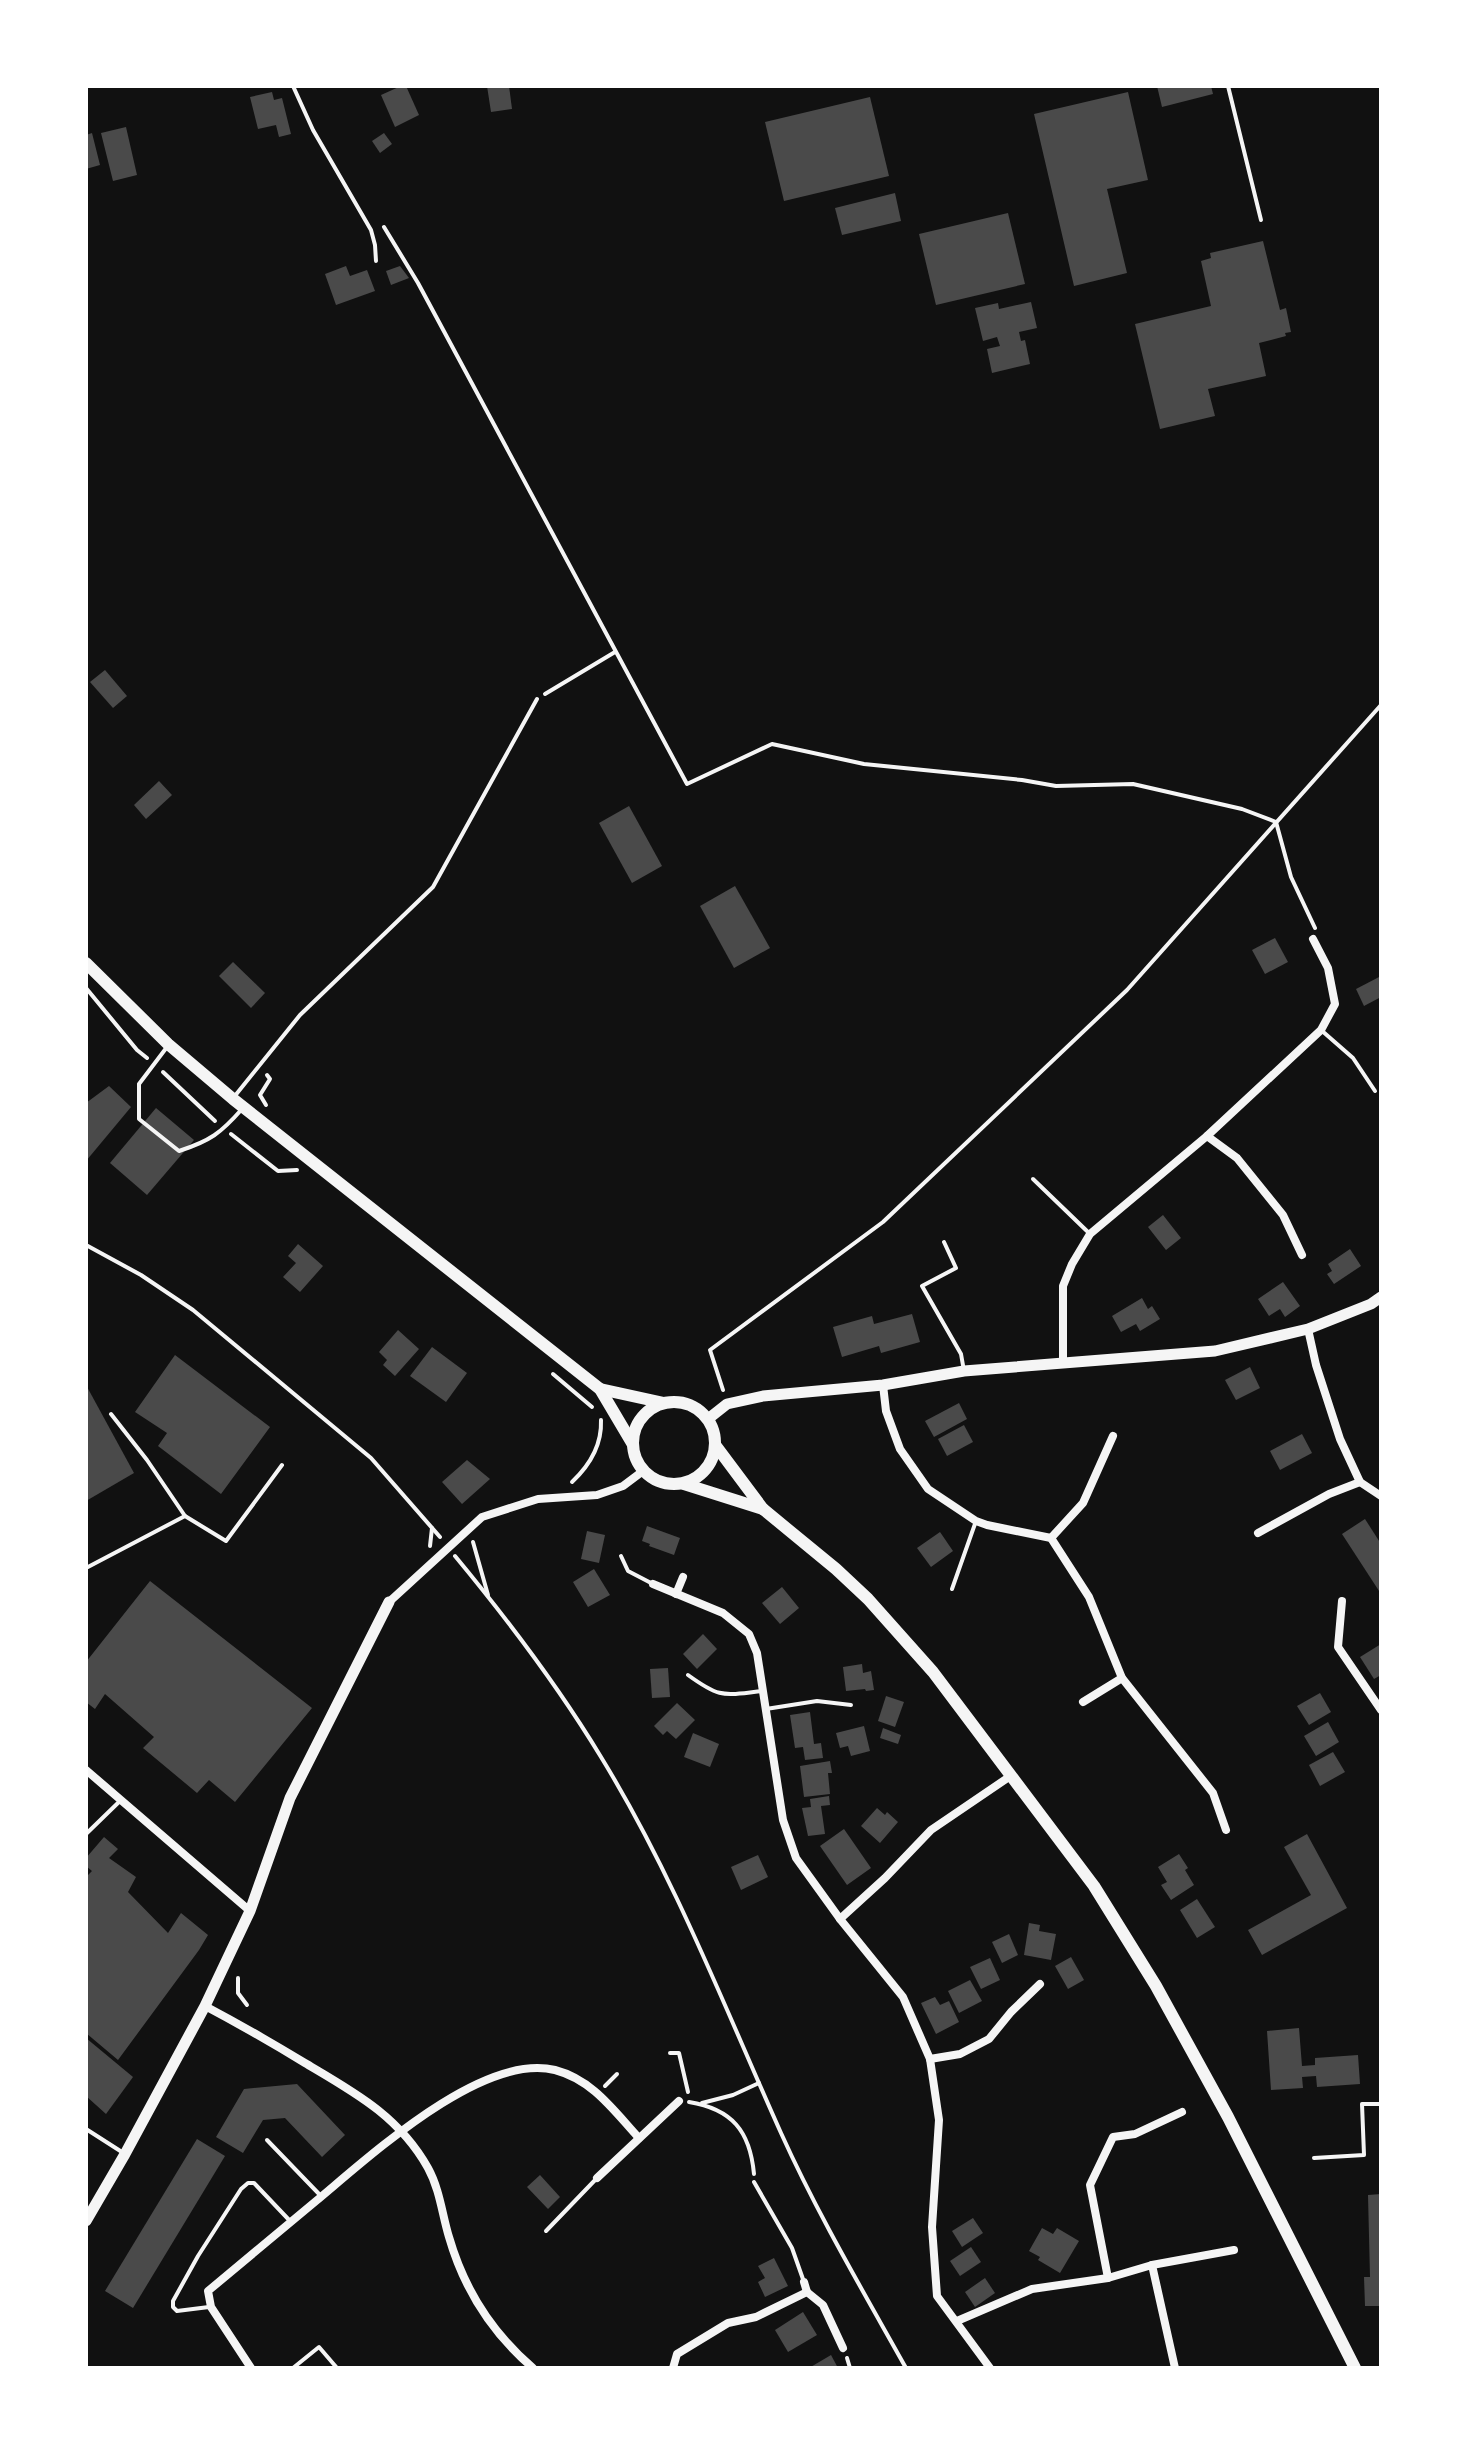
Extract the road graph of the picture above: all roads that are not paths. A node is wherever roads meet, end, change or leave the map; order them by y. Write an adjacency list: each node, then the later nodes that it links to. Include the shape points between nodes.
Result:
1 (293, 86): 4 (lane, via 371,230)
2 (1228, 86): 3 (lane)
3 (1261, 220)
4 (376, 261)
5 (537, 699): 11 (lane, via 433,887 300,1015)
6 (1313, 939): 8 (street, via 1328,968 1335,1004)
7 (86, 963): 9 (main road)
8 (1321, 1030): 10 (lane, via 1353,1058); 13 (street)
9 (168, 1044): 11 (main road); 12 (lane, via 139,1084 139,1119 179,1151 207,1142)
10 (1375, 1091)
11 (233, 1099): 12 (main road)
12 (244, 1107): 23 (main road)
13 (1207, 1136): 15 (street); 17 (street, via 1237,1158 1283,1215)
14 (1033, 1179): 15 (lane)
15 (1090, 1234): 20 (street, via 1063,1286)
16 (944, 1242): 21 (lane, via 956,1268 922,1286 961,1354)
17 (1302, 1255)
18 (1381, 1297): 19 (street)
19 (1308, 1329): 20 (street, via 1215,1351); 32 (street, via 1340,1439)
20 (1063, 1364): 21 (street)
21 (964, 1371): 22 (street)
22 (883, 1385): 26 (street, via 763,1396 727,1404); 37 (street, via 900,1449 928,1489)
23 (600, 1389): 24 (main road); 28 (main road)
24 (664, 1403): 26 (main road, via 688,1404); 28 (main road, via 644,1415)
25 (111, 1414): 36 (lane)
26 (708, 1419): 29 (main road)
27 (1113, 1436): 39 (street, via 1083,1503)
28 (632, 1443): 31 (main road)
29 (716, 1446): 33 (main road, via 706,1470); 35 (main road)
30 (282, 1465): 36 (lane, via 226,1541)
31 (643, 1471): 33 (main road, via 662,1483); 47 (street, via 623,1486 597,1495 538,1499 482,1517)
32 (1360, 1482): 34 (street); 38 (street)
33 (684, 1484): 35 (main road)
34 (1381, 1496)
35 (763, 1509): 56 (main road, via 868,1599 933,1672)
36 (185, 1516): 41 (lane)
37 (976, 1521): 39 (street); 44 (lane)
38 (1258, 1533)
39 (1051, 1538): 49 (street, via 1089,1597)
40 (621, 1556): 43 (lane, via 628,1571)
41 (86, 1568)
42 (683, 1577): 45 (street)
43 (653, 1584): 45 (street)
44 (952, 1589)
45 (676, 1594): 50 (street, via 723,1613 749,1634)
46 (1342, 1601): 54 (street, via 1338,1647)
47 (389, 1602): 60 (street, via 290,1798)
48 (688, 1675): 50 (lane, via 712,1693)
49 (1122, 1678): 51 (street); 58 (street, via 1213,1793)
50 (763, 1691): 53 (street)
51 (1083, 1702)
52 (851, 1705): 53 (lane, via 817,1701)
53 (766, 1709): 61 (street, via 783,1820 796,1858)
54 (1381, 1710)
55 (86, 1770): 57 (street)
56 (1012, 1775): 61 (street, via 931,1830); 97 (main road, via 1094,1886 1156,1986)
57 (121, 1800): 59 (lane); 60 (street)
58 (1226, 1830)
59 (86, 1834)
60 (250, 1911): 63 (street)
61 (840, 1919): 64 (street, via 903,1997)
62 (1040, 1984): 64 (street, via 989,2039 960,2054)
63 (205, 2006): 69 (street, via 370,2101); 72 (street)
64 (930, 2059): 86 (street, via 939,2120 932,2227 937,2296)
65 (679, 2101): 70 (street)
66 (1381, 2104): 73 (lane, via 1362,2104 1364,2155)
67 (1182, 2112): 83 (street, via 1135,2134 1113,2137 1090,2185)
68 (86, 2129): 72 (lane)
69 (401, 2130): 70 (street, via 482,2082 530,2068 553,2070 588,2085); 76 (street); 88 (street, via 428,2168 474,2299)
70 (639, 2138): 74 (street)
71 (267, 2140): 76 (lane)
72 (125, 2154): 77 (street)
73 (1314, 2158)
74 (597, 2178): 80 (lane)
75 (754, 2182): 84 (lane, via 792,2248)
76 (322, 2196): 79 (street)
77 (90, 2204): 78 (street)
78 (86, 2221)
79 (291, 2222): 85 (street, via 208,2291); 85 (lane, via 254,2183 241,2189 173,2301 177,2311)
80 (546, 2231)
81 (1234, 2250): 82 (street)
82 (1152, 2265): 83 (street); 96 (street)
83 (1108, 2278): 86 (street, via 1032,2289)
84 (805, 2287): 87 (street, via 823,2305); 94 (street, via 677,2354)
85 (211, 2307): 89 (street)
86 (957, 2321): 95 (street)
87 (843, 2348)
88 (523, 2360): 92 (street); 93 (street)
89 (251, 2368)
90 (293, 2368): 91 (lane, via 319,2347)
91 (337, 2368)
92 (515, 2368)
93 (533, 2368)
94 (673, 2368)
95 (990, 2368)
96 (1175, 2368)
97 (1355, 2368)

